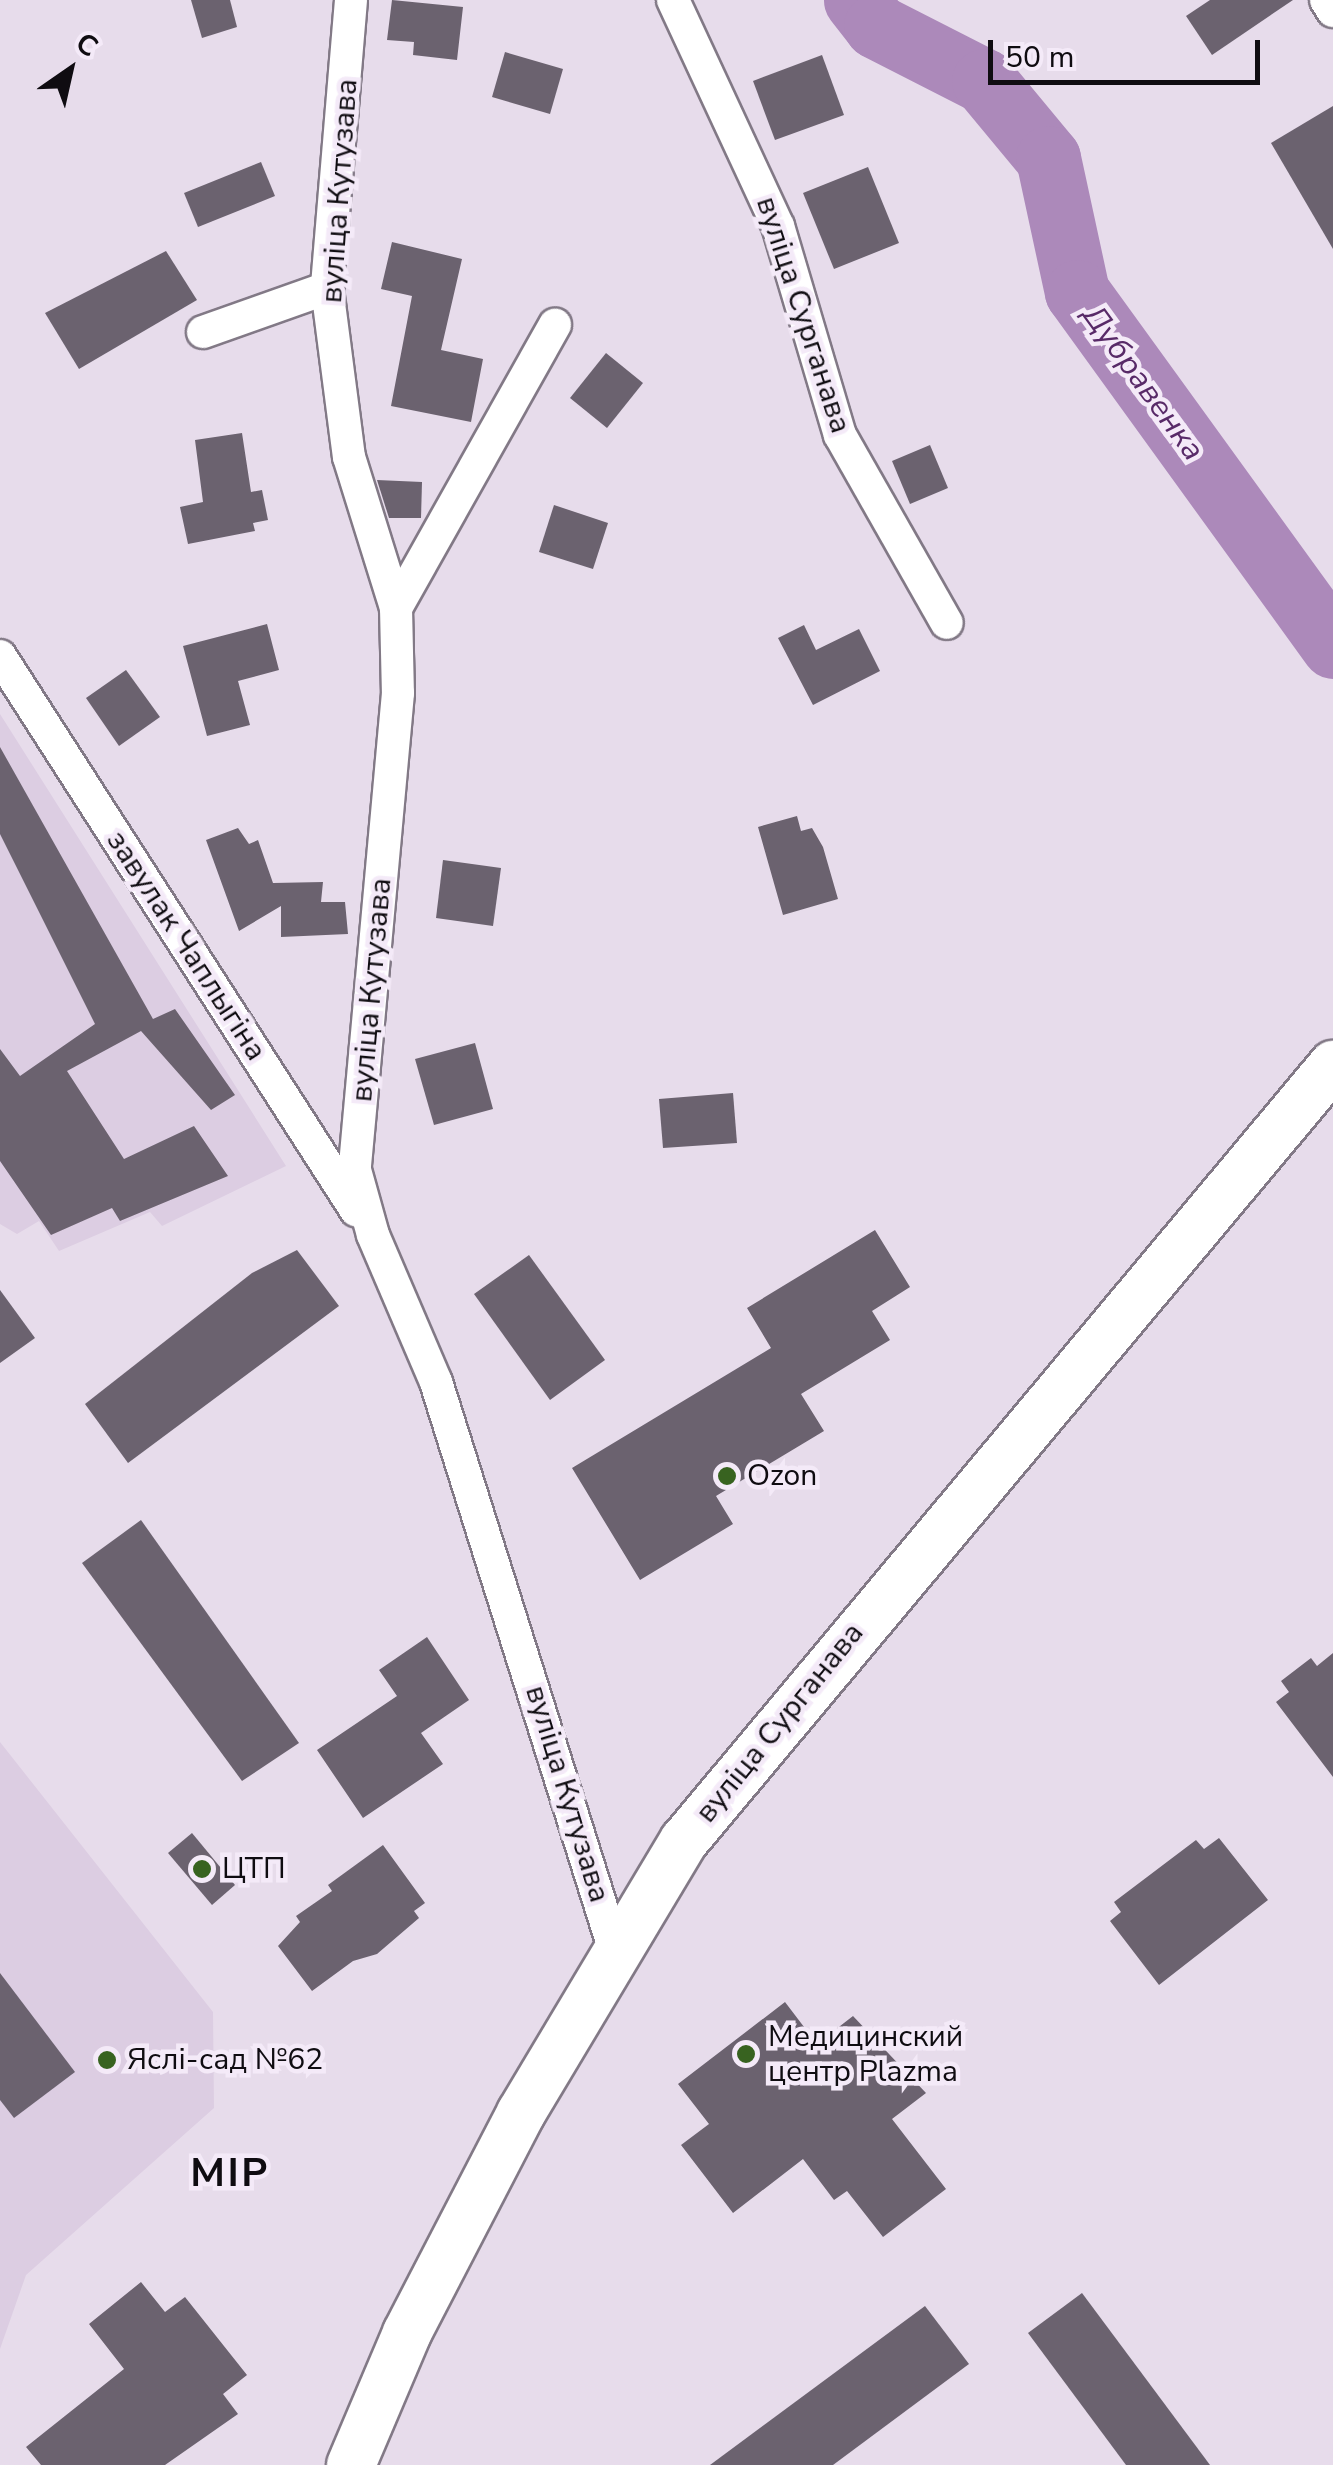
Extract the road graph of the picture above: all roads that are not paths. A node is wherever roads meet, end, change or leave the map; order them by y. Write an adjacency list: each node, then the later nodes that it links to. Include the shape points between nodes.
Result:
1 (351, 0): 5 (street, вуліца Кутузава)
2 (673, 0): 9 (street, вуліца Сурганава, via 778,226 840,435)
3 (1326, 0): 4 (street)
4 (1333, 11)
5 (327, 288): 7 (street); 8 (street, вуліца Кутузава, via 349,456)
6 (555, 325): 8 (street)
7 (204, 332)
8 (396, 608): 12 (street, вуліца Кутузава, via 398,692 355,1170)
9 (947, 623)
10 (0, 656): 12 (street, завулак Чаплыгіна)
11 (1333, 1065): 13 (main road, вуліца Сурганава, via 730,1780)
12 (373, 1235): 13 (street, вуліца Кутузава, via 436,1382)
13 (614, 1948): 14 (main road, вуліца Сурганава, via 407,2333)
14 (351, 2465)

